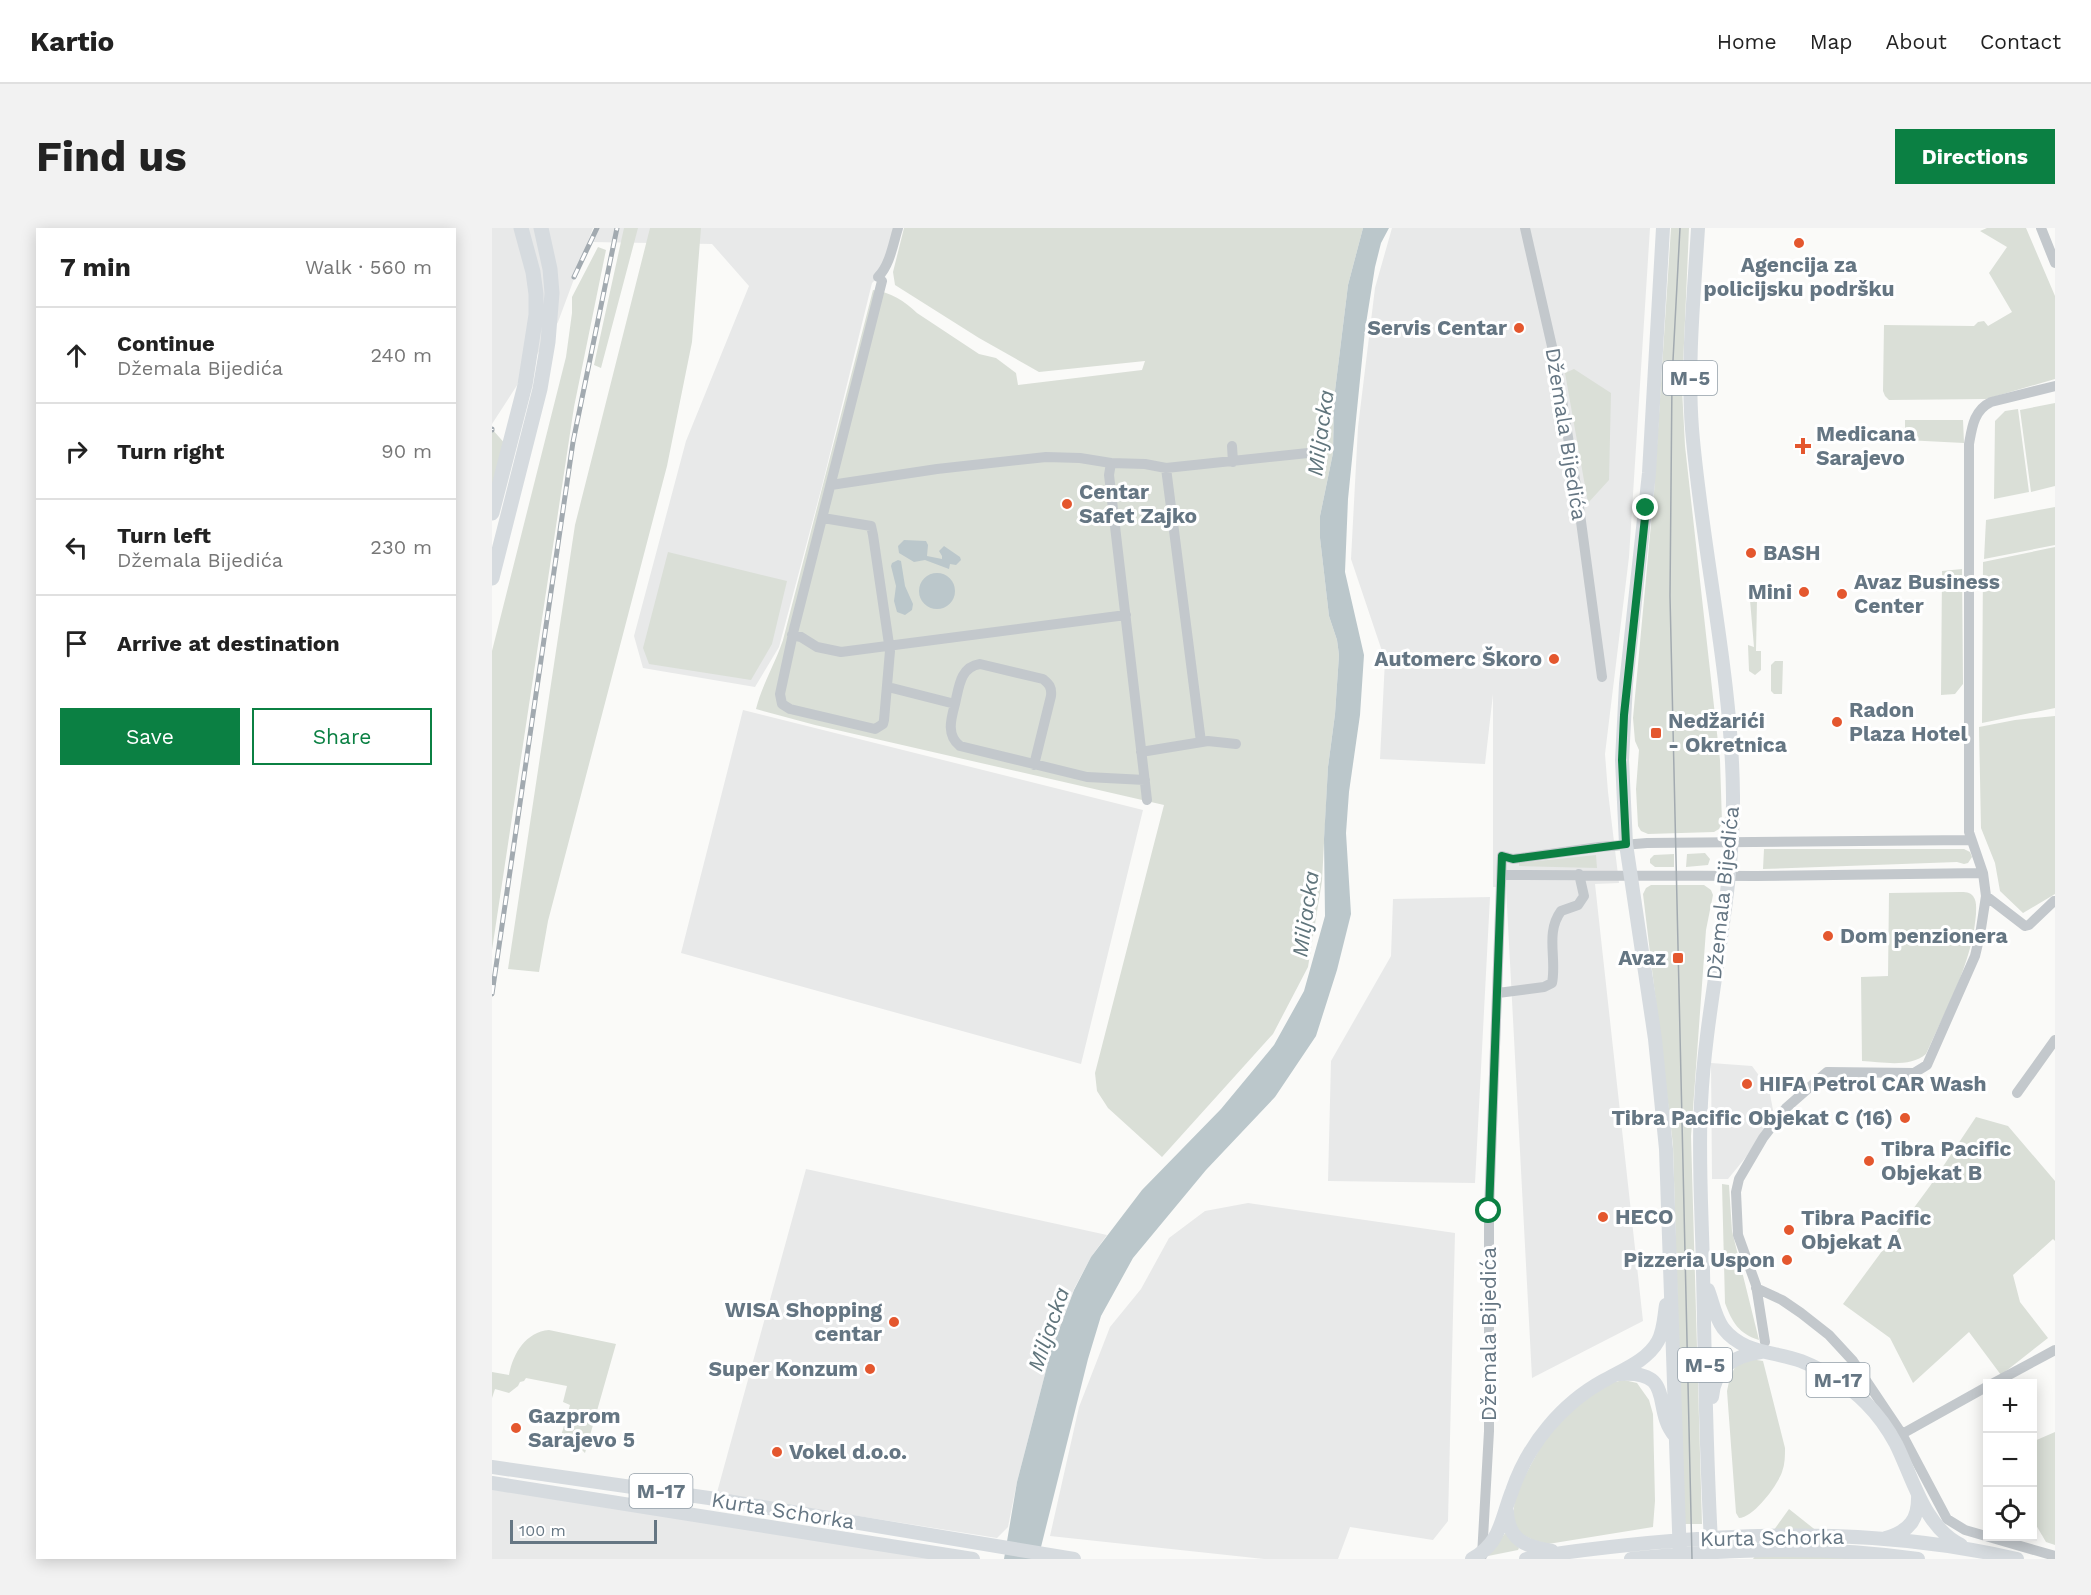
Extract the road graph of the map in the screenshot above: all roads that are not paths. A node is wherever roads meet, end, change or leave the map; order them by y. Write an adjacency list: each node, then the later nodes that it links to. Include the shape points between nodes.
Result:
1 (521, 228): 16 (highway, via 533,272 536,315 525,385)
2 (541, 228): 18 (highway, via 552,293 548,342 540,389)
3 (898, 228): 15 (street, via 880,279)
4 (1525, 228): 22 (street, Džemala Bijedića, via 1556,364)
5 (1663, 228): 33 (main road, M-5, via 1649,473 1624,715)
6 (1698, 228): 32 (main road, Džemala Bijedića / M-5, via 1690,402 1729,728)
7 (2041, 228): 8 (street)
8 (2055, 262)
9 (2055, 386): 31 (street, via 1991,402 1982,406 1973,422 1968,523)
10 (1232, 446): 12 (street)
11 (1308, 453): 12 (street)
12 (1233, 462): 14 (street)
13 (1111, 464): 14 (street); 15 (street, via 1080,458 1035,457); 19 (street, via 1109,475)
14 (1166, 468): 25 (street)
15 (831, 485): 17 (street)
16 (492, 513)
17 (823, 518): 20 (street); 21 (street, via 871,526)
18 (492, 578)
19 (1126, 615): 21 (street); 27 (street)
20 (792, 635): 21 (street, via 831,651); 23 (street, via 780,694 786,707 875,729 883,724)
21 (889, 646): 23 (street)
22 (1602, 677)
23 (888, 687): 24 (street)
24 (954, 704): 28 (street, via 951,732 960,746); 28 (street, via 963,674 973,665 1043,679 1052,690)
25 (1201, 742): 26 (street); 27 (street)
26 (1236, 744)
27 (1141, 752): 29 (street)
28 (1034, 765): 29 (street, via 1088,777)
29 (1145, 780): 30 (street)
30 (1147, 801)
31 (1971, 840): 32 (street); 34 (street)
32 (1732, 843): 33 (street); 38 (main road, Džemala Bijedića / M-5)
33 (1626, 844): 36 (street, Džemala Bijedića, via 1513,859 1502,856); 37 (main road, M-5)
34 (1983, 873): 38 (street); 39 (street)
35 (1580, 874): 36 (street); 37 (street); 41 (street, via 1584,896 1578,905 1561,910 1554,922 1552,983)
36 (1502, 875): 41 (street, Džemala Bijedića)
37 (1630, 876): 38 (street); 46 (main road, M-5, via 1659,1074)
38 (1729, 876): 44 (main road, Džemala Bijedića / M-5, via 1701,1100)
39 (1986, 896): 40 (street, via 2025,926); 45 (street, via 1975,956 1927,1065 1914,1073 1827,1072 1786,1108 1746,1164 1736,1192 1738,1235)
40 (2054, 901)
41 (1498, 993): 68 (street, Džemala Bijedića, via 1489,1211 1489,1431)
42 (2055, 1040): 43 (street)
43 (2017, 1093)
44 (1703, 1279): 47 (main road, via 1722,1327 1735,1340); 54 (main road, Džemala Bijedića / M-5)
45 (1756, 1288): 47 (street); 53 (street, via 1782,1300 1829,1335 1853,1361)
46 (1672, 1289): 49 (main road, via 1658,1342); 52 (main road, M-5)
47 (1763, 1347): 53 (main road, M-17, via 1836,1378); 54 (main road, M-17, via 1736,1358 1719,1373 1713,1385)
48 (2055, 1350): 50 (street)
49 (1618, 1374): 52 (main road, via 1637,1374 1657,1385 1667,1424); 58 (main road, via 1588,1390 1549,1426 1526,1460)
50 (2000, 1379)
51 (1983, 1389): 53 (street)
52 (1676, 1437): 71 (main road, M-5)
53 (1898, 1438): 57 (main road, M-17); 64 (street, via 1947,1519 1965,1530)
54 (1707, 1450): 72 (main road, Džemala Bijedića / M-17)
55 (492, 1467): 66 (main road, Kurta Schorka / M-17, via 709,1498)
56 (492, 1483): 62 (main road, Kurta Schorka / M-17)
57 (1918, 1494): 59 (main road, via 1919,1509 1911,1524); 60 (main road, via 1938,1528)
58 (1507, 1506): 61 (main road, via 1509,1525 1518,1540); 67 (main road, via 1496,1538)
59 (1884, 1539): 60 (main road, Kurta Schorka); 61 (main road, Kurta Schorka, via 1808,1534 1733,1536)
60 (1971, 1550): 74 (main road, Kurta Schorka)
61 (1560, 1552): 69 (main road, Kurta Schorka)
62 (922, 1555): 65 (main road, Kurta Schorka / M-17)
63 (1882, 1556): 70 (main road, Kurta Schorka, via 1849,1551 1766,1549); 73 (main road, Kurta Schorka)
64 (2055, 1556)
65 (973, 1559)
66 (1074, 1559)
67 (1472, 1559)
68 (1482, 1559)
69 (1526, 1559)
70 (1631, 1559)
71 (1680, 1559)
72 (1713, 1559)
73 (1918, 1559)
74 (2017, 1559)

